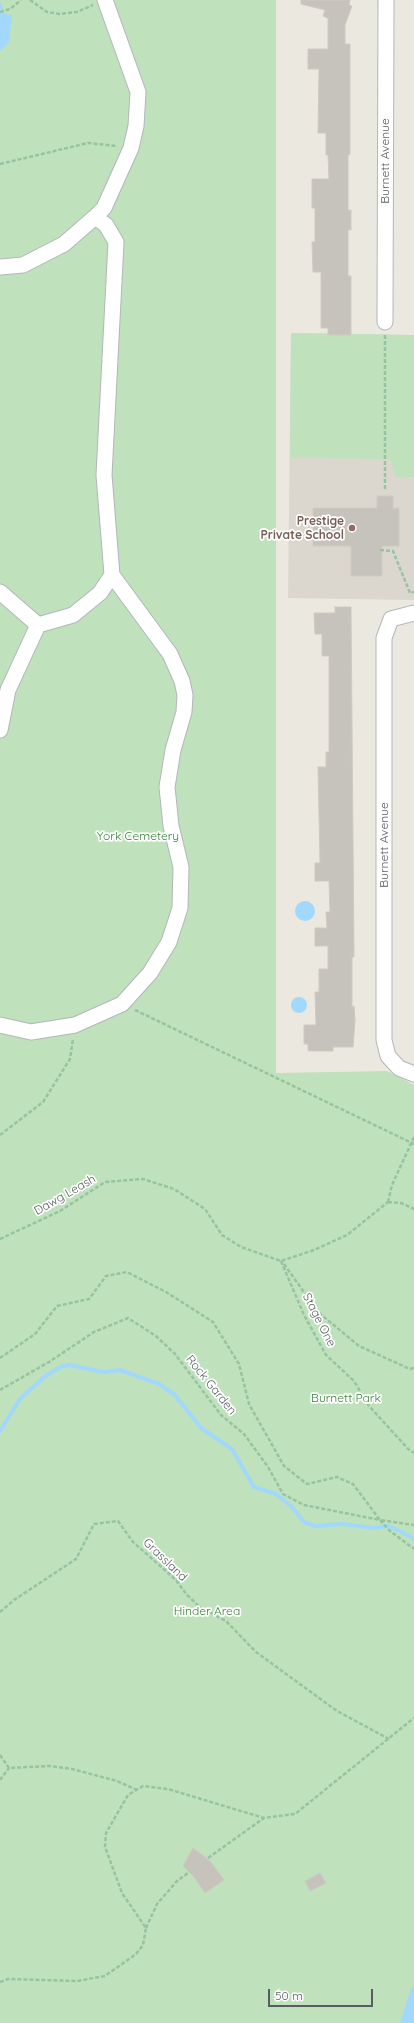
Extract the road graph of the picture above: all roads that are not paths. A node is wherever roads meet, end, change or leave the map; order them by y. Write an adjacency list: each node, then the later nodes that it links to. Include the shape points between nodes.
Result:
1 (105, 0): 3 (street, via 138,92 136,126 131,148 104,208)
2 (386, 0): 5 (street, Burnett Avenue)
3 (95, 217): 4 (street, via 64,244 23,265); 6 (street, via 106,225 116,242 104,475)
4 (0, 267)
5 (385, 322)
6 (112, 575): 9 (street, via 100,593 73,615); 11 (street, via 170,654 185,695 184,712 169,769 167,787 171,826 180,867 180,908 169,942 150,973 122,1004 75,1025 31,1032)
7 (0, 592): 9 (street)
8 (414, 613): 12 (street, Burnett Avenue, via 391,619 384,638 384,1040 388,1056 399,1068)
9 (38, 625): 10 (street, via 8,690)
10 (0, 730)
11 (0, 1025)
12 (414, 1074)

